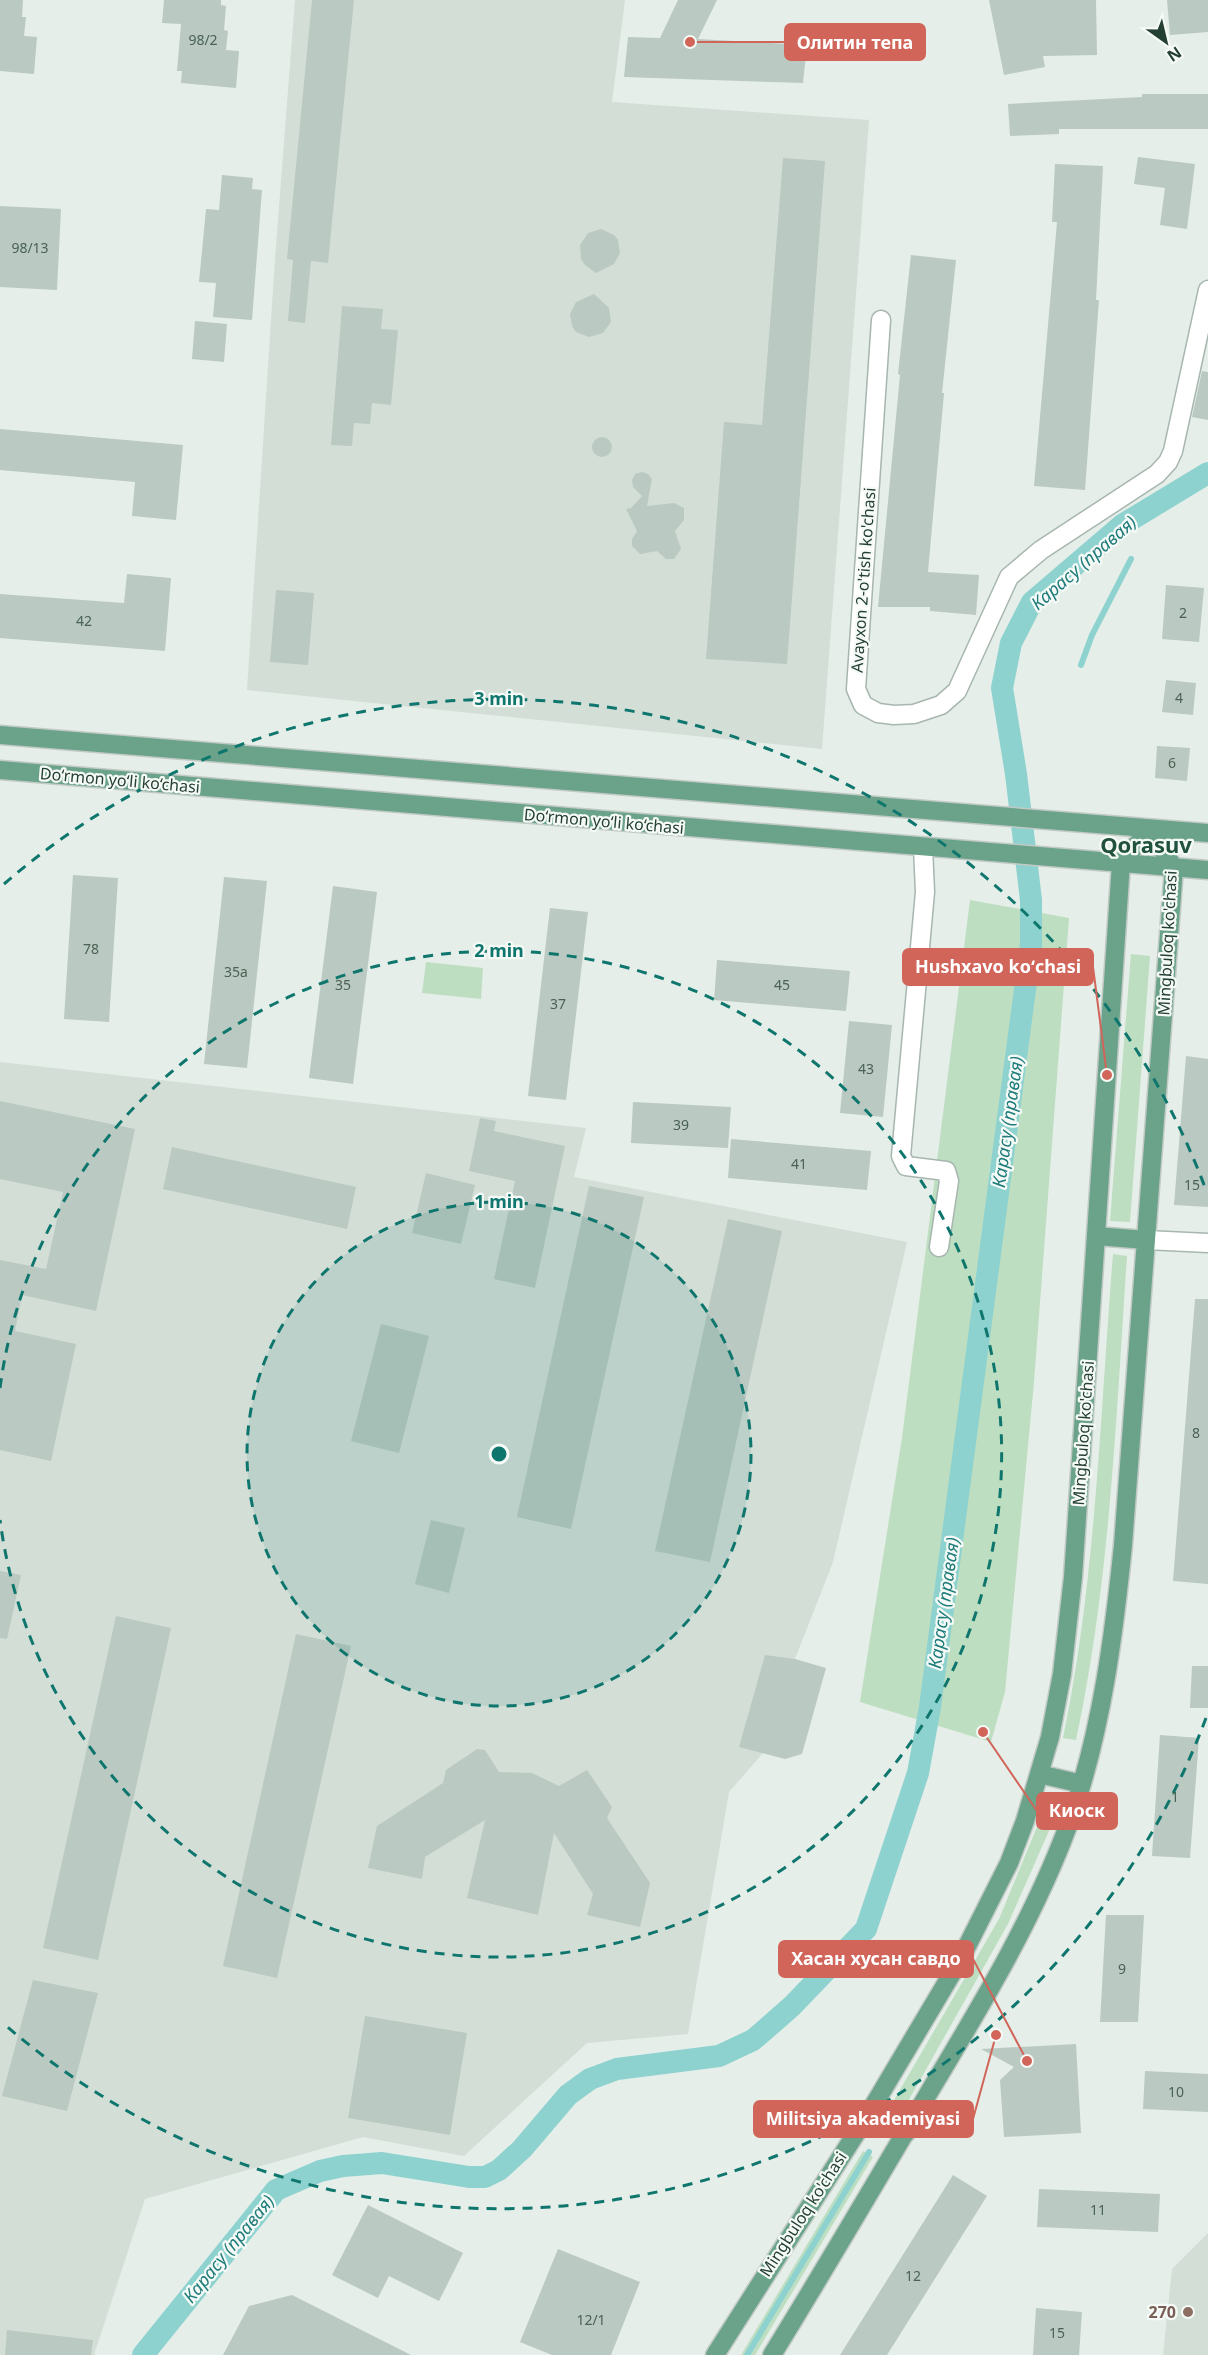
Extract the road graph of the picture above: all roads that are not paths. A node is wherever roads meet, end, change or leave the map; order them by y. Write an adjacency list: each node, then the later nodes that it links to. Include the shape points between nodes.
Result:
1 (1208, 290): 2 (street, Avayxon 2-o'tish ko'chasi, via 1168,462 1157,474 1041,550 1010,577 957,691 941,705 914,714 878,713 863,705 856,689)
2 (881, 320)
3 (0, 735): 5 (main road)
4 (0, 770): 7 (main road, Do‘rmon yo‘li ko‘chasi)
5 (1150, 829): 6 (main road); 8 (main road); 9 (main road, Mingbuloq ko'chasi)
6 (1208, 833)
7 (923, 847): 8 (main road, Do‘rmon yo‘li ko‘chasi); 14 (street, via 925,892 901,1156 906,1166 946,1171 949,1181)
8 (1121, 863): 9 (main road, Do‘rmon yo‘li ko‘chasi); 11 (main road, Mingbuloq ko'chasi)
9 (1174, 868): 10 (main road, Do‘rmon yo‘li ko‘chasi); 12 (main road, Mingbuloq ko'chasi)
10 (1208, 870)
11 (1096, 1236): 12 (main road); 15 (main road, Mingbuloq ko'chasi, via 1070,1609 1056,1706)
12 (1146, 1240): 13 (street); 16 (main road, Mingbuloq ko'chasi, via 1119,1578 1100,1706)
13 (1208, 1243)
14 (939, 1247)
15 (1039, 1774): 16 (main road); 17 (main road, Mingbuloq ko'chasi, via 1025,1821 960,1960)
16 (1082, 1784): 18 (main road, Mingbuloq ko'chasi, via 1065,1834 1031,1910)
17 (868, 2113): 18 (main road); 19 (main road, Mingbuloq ko'chasi)
18 (906, 2133): 20 (main road, Mingbuloq ko'chasi)
19 (715, 2355)
20 (772, 2355)

